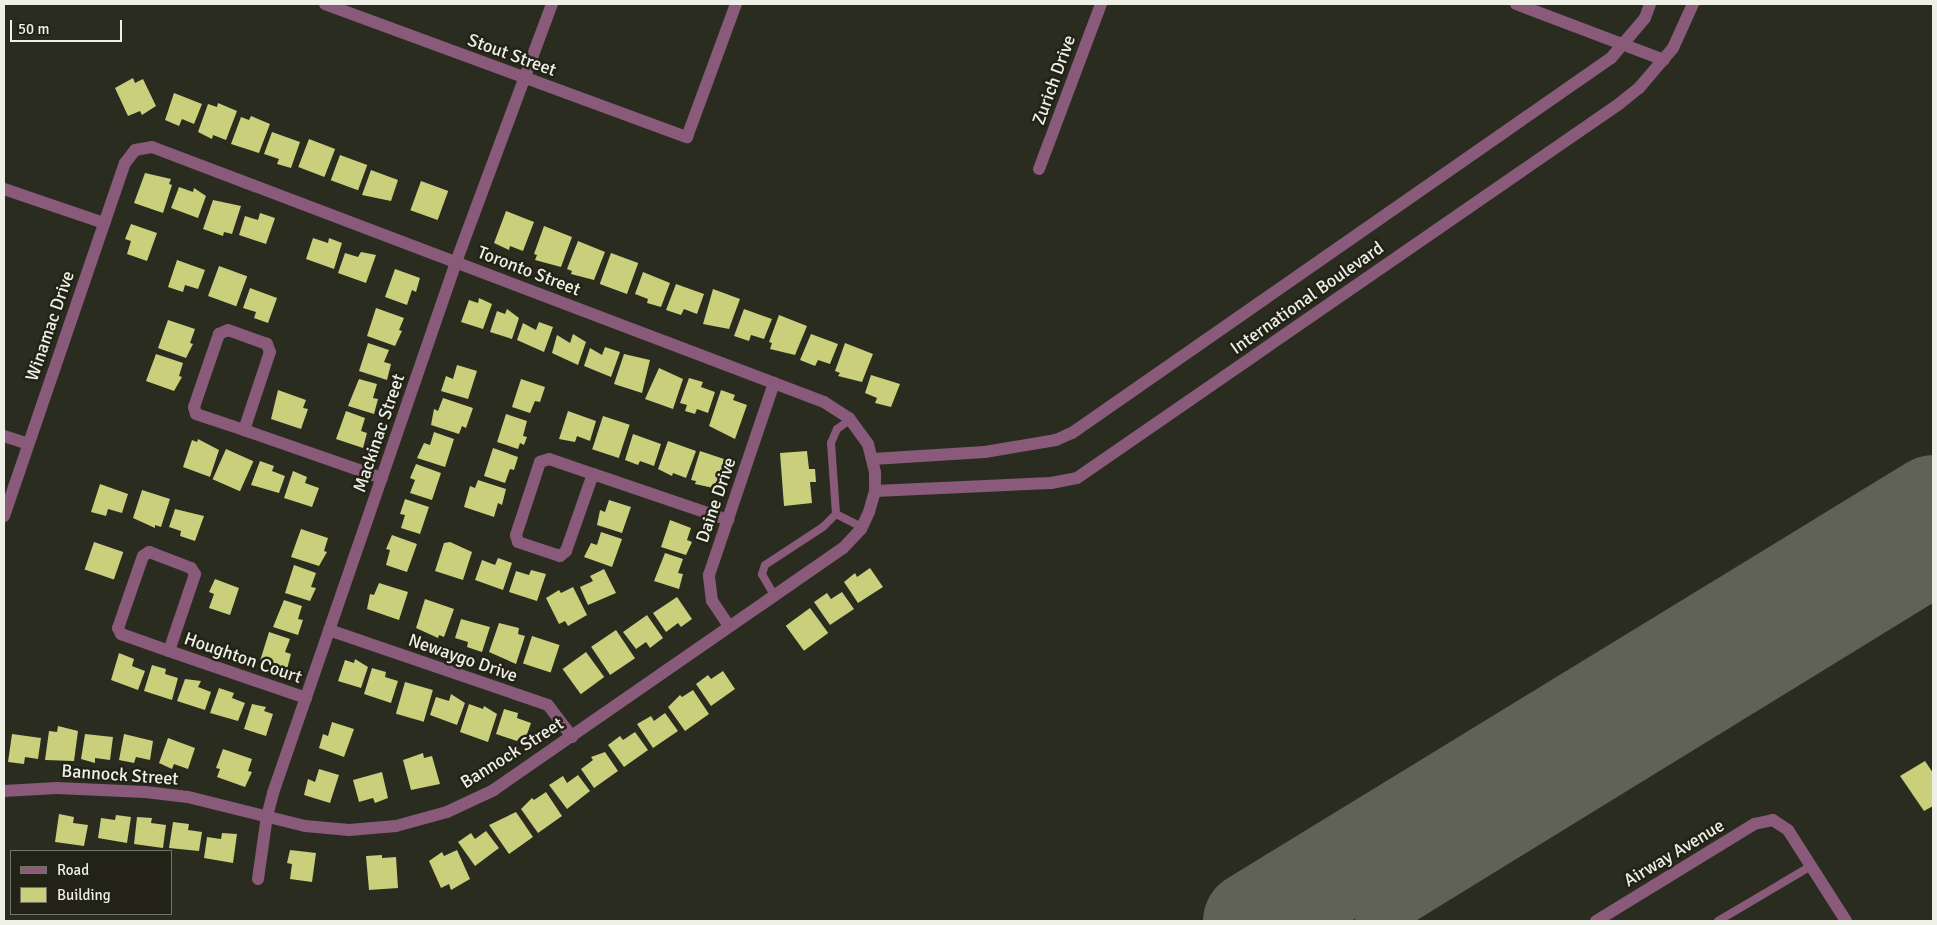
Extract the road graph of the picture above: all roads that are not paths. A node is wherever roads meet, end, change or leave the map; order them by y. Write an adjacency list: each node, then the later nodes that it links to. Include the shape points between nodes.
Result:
1 (325, 4): 8 (street, Stout Street)
2 (552, 4): 11 (street, Mackinac Street)
3 (736, 4): 11 (street, Stout Street, via 687,137)
4 (1101, 4): 13 (street, Zurich Drive)
5 (1516, 4): 9 (street)
6 (1650, 4): 9 (street, International Boulevard, via 1645,18)
7 (1693, 4): 10 (street, International Boulevard)
8 (357, 10): 11 (street, Stout Street)
9 (1622, 44): 10 (street); 22 (street, International Boulevard, via 1611,58 1072,432 1056,440 985,452)
10 (1664, 60): 26 (street, International Boulevard, via 1619,104 1077,478 1051,483)
11 (525, 80): 16 (street, Mackinac Street)
12 (135, 150): 15 (street, Winamac Drive, via 125,163); 16 (street, Toronto Street, via 152,147)
13 (1039, 169)
14 (4, 189): 15 (street)
15 (104, 223): 21 (street, Winamac Drive)
16 (456, 262): 17 (street, Toronto Street); 25 (street, Mackinac Street)
17 (774, 383): 18 (street, Toronto Street, via 824,402); 29 (street, Daine Drive)
18 (850, 420): 22 (street, Toronto Street, via 868,444); 27 (lane, via 837,429 830,442)
19 (244, 430): 19 (street, via 196,414 194,407 219,334 228,330 267,344 270,352); 25 (street)
20 (4, 436): 21 (street)
21 (28, 444): 28 (street, Winamac Drive)
22 (873, 459): 23 (street, Toronto Street)
23 (875, 473): 26 (street, Bannock Street)
24 (593, 474): 24 (street, via 549,459 540,462 516,535 518,542 560,556 566,551); 29 (street)
25 (382, 478): 33 (street, Mackinac Street)
26 (875, 491): 30 (street, Bannock Street)
27 (836, 514): 30 (lane); 31 (lane, via 823,527 765,566 762,574)
28 (4, 516)
29 (728, 520): 32 (street, Daine Drive, via 708,587 712,601)
30 (862, 526): 31 (street, Bannock Street, via 843,548)
31 (774, 595): 32 (street, Bannock Street)
32 (729, 626): 36 (street, Bannock Street)
33 (329, 630): 35 (street, Mackinac Street); 36 (street, Newaygo Drive, via 548,705)
34 (169, 651): 34 (street, Houghton Court, via 121,634 118,628 143,556 149,552 191,568 195,574); 35 (street, Houghton Court)
35 (306, 698): 38 (street, Mackinac Street)
36 (572, 737): 38 (street, Bannock Street, via 494,790 447,812 396,826 349,830 305,826)
37 (4, 791): 38 (street, Bannock Street, via 65,788 145,792 188,797)
38 (267, 816): 40 (street, Mackinac Street)
39 (1811, 866): 41 (street, Airway Avenue, via 1788,830 1772,820 1754,824); 42 (lane); 43 (street)
40 (258, 879)
41 (1596, 921)
42 (1718, 921)
43 (1846, 921)

